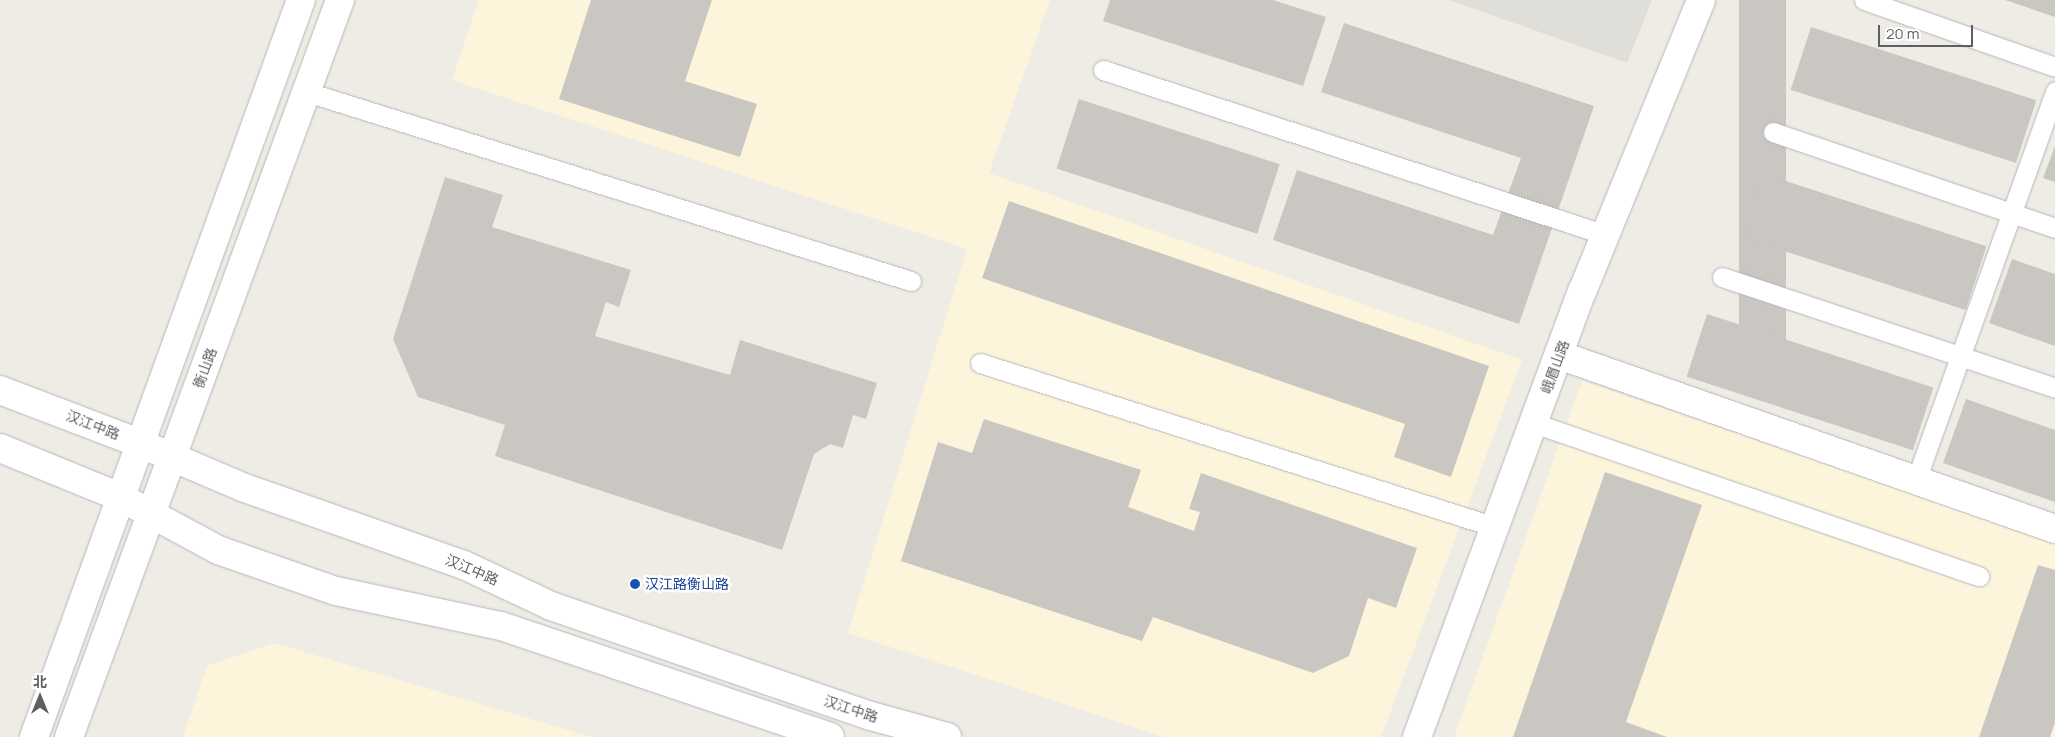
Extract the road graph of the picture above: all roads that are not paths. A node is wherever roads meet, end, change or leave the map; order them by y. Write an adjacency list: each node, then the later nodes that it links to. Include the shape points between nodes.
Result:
1 (301, 0): 21 (street)
2 (340, 0): 8 (street, 衡山路)
3 (1701, 0): 12 (street, 峨眉山路)
4 (1864, 0): 5 (lane)
5 (2055, 67)
6 (1103, 70): 12 (lane)
7 (2055, 91): 10 (lane)
8 (307, 92): 14 (lane); 23 (street, 衡山路)
9 (1773, 132): 10 (lane)
10 (2011, 213): 11 (lane); 16 (lane)
11 (2055, 228)
12 (1606, 235): 15 (street, 峨眉山路)
13 (1722, 277): 16 (lane)
14 (910, 281)
15 (1559, 355): 20 (street, 峨眉山路); 24 (street)
16 (1960, 356): 18 (lane); 24 (lane)
17 (980, 363): 27 (lane)
18 (2055, 388)
19 (0, 390): 21 (street, 汉江中路)
20 (1534, 423): 27 (street, 峨眉山路); 29 (lane)
21 (139, 443): 23 (street, 汉江中路); 25 (street)
22 (0, 448): 25 (street)
23 (172, 457): 26 (street, 衡山路); 33 (street, 汉江中路, via 242,486 464,565 551,606 871,716)
24 (1916, 480): 28 (street)
25 (120, 496): 26 (street); 30 (street)
26 (153, 513): 31 (street, 衡山路); 32 (street, via 218,550 336,591 501,626)
27 (1495, 527): 34 (street, 峨眉山路)
28 (2055, 529)
29 (1979, 576)
30 (34, 737)
31 (70, 737)
32 (830, 737)
33 (947, 737)
34 (1417, 737)

